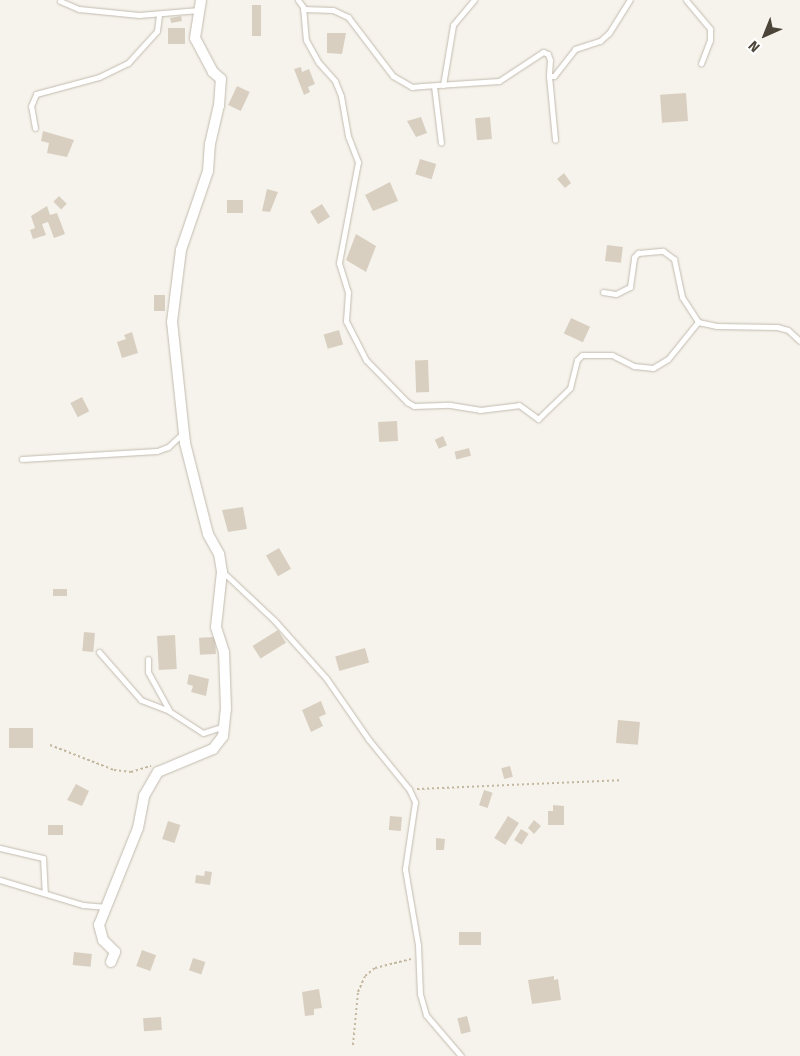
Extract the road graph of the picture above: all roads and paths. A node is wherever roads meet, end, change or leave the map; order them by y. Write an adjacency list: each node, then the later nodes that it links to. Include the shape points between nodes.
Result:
1 (298, 0): 7 (lane)
2 (474, 0): 12 (lane, via 453,24)
3 (630, 0): 10 (lane, via 609,33 600,41 576,49 559,73)
4 (686, 0): 9 (lane, via 710,29)
5 (60, 1): 8 (lane, via 79,9)
6 (200, 5): 8 (lane); 19 (street, via 195,38 213,72 221,79 208,171 181,250 172,322)
7 (303, 9): 11 (lane, via 332,10 348,17 393,76 412,87); 17 (lane, via 306,40 335,81 358,162 339,263 348,292 346,321 366,360 407,402 414,406 480,410 519,405 538,418 570,388 577,360 582,355 612,355 634,366 653,368 668,359)
8 (160, 14): 13 (lane, via 157,31 128,63 99,77 36,94 31,106)
9 (701, 63)
10 (549, 76): 12 (lane, via 550,60 543,52 499,81); 14 (lane)
11 (434, 86): 12 (lane); 15 (lane)
12 (443, 86)
13 (35, 128)
14 (555, 140)
15 (441, 143)
16 (603, 292): 17 (lane, via 616,294 630,287 634,257 638,253 663,251 674,259 682,298)
17 (698, 322): 18 (lane, via 717,326 777,327 788,330)
18 (800, 341)
19 (184, 432): 20 (lane, via 168,448 157,451); 21 (street, via 208,534 219,554)
20 (22, 459)
21 (222, 572): 25 (street, via 216,627 224,652); 29 (lane, via 274,620 326,678 369,740)
22 (99, 652): 24 (lane, via 141,700)
23 (148, 659): 24 (lane, via 148,672)
24 (169, 710): 25 (lane, via 203,733)
25 (224, 726): 33 (street, via 222,736 213,749 158,772 144,796 138,828)
26 (50, 744): 27 (path, via 114,770 132,772)
27 (154, 765)
28 (620, 780): 29 (path)
29 (409, 789): 34 (lane, via 415,802 405,869)
30 (0, 848): 32 (lane, via 43,858)
31 (0, 880): 32 (lane)
32 (45, 892): 33 (lane, via 83,906)
33 (107, 907): 35 (street, via 98,925 103,940 115,952)
34 (418, 958): 36 (path, via 388,964 364,976 358,992); 37 (lane, via 420,994 426,1015)
35 (112, 962)
36 (352, 1045)
37 (461, 1056)

